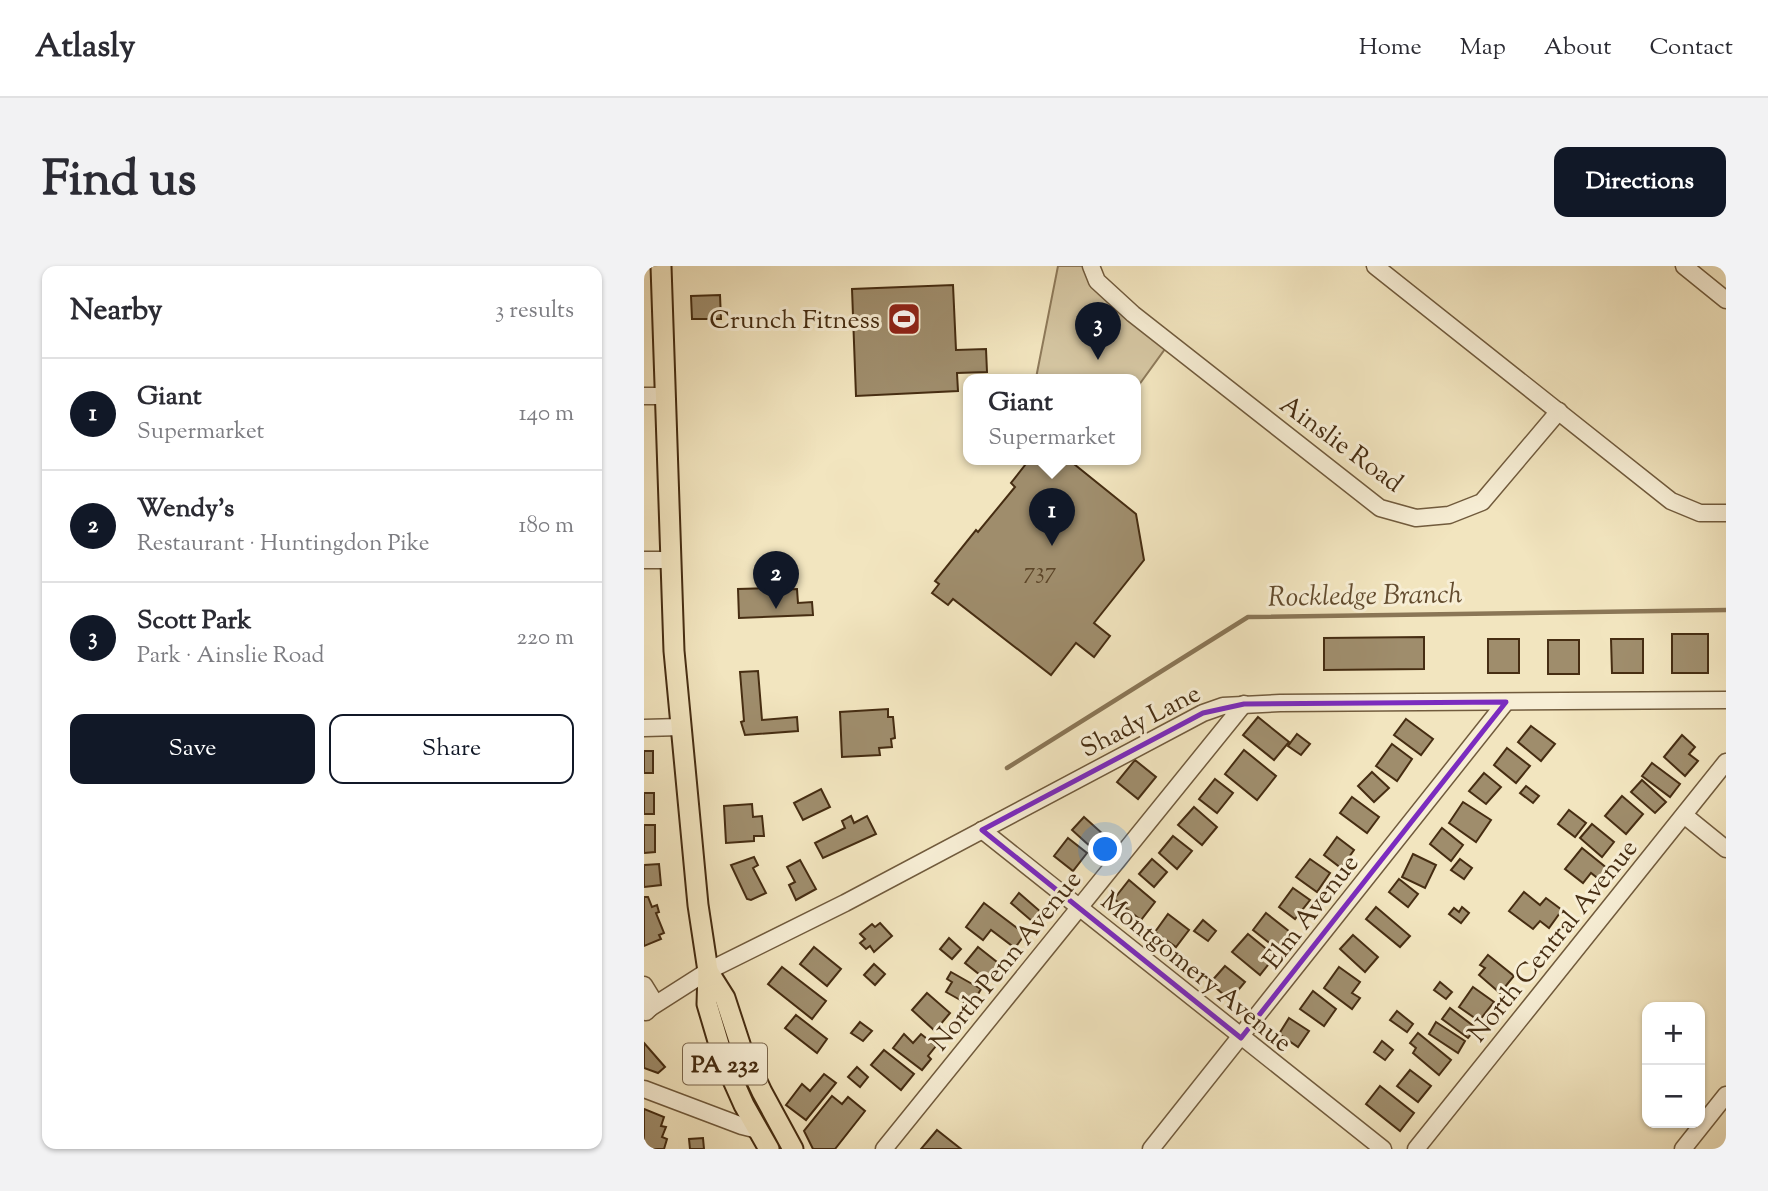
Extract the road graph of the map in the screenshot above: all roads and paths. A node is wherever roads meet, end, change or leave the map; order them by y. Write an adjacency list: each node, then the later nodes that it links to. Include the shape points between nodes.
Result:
1 (661, 266): 7 (main road, PA 232)
2 (1375, 266): 8 (street)
3 (1686, 267): 5 (street)
4 (1094, 274): 8 (street, Ainslie Road, via 1133,314 1380,508 1416,518 1449,514 1482,502)
5 (1726, 300)
6 (644, 396): 7 (street)
7 (666, 396): 11 (main road, PA 232)
8 (1559, 411): 9 (street, via 1671,501 1700,513)
9 (1726, 513)
10 (644, 560): 11 (street)
11 (670, 560): 16 (main road, PA 232)
12 (1726, 700): 13 (street, Shady Lane)
13 (1506, 702): 14 (street, Shady Lane); 26 (street, Elm Avenue)
14 (1244, 704): 19 (street, Shady Lane, via 1203,713); 21 (street, North Penn Avenue)
15 (644, 727): 16 (street)
16 (680, 727): 22 (main road, PA 232)
17 (1726, 762): 18 (street, North Central Avenue)
18 (1684, 815): 20 (street); 35 (street, North Central Avenue)
19 (982, 830): 21 (street, Montgomery Avenue); 22 (street, Shady Lane)
20 (1726, 849)
21 (1079, 907): 26 (street, Montgomery Avenue); 32 (street, North Penn Avenue)
22 (708, 971): 24 (street, Shady Lane); 29 (main road, PA 232, via 712,1025); 31 (main road, PA 232)
23 (646, 986): 24 (street); 25 (street, via 652,998)
24 (679, 989): 25 (street, Shady Lane)
25 (647, 1011)
26 (1241, 1038): 33 (street, Elm Avenue); 34 (street, Montgomery Avenue)
27 (644, 1089): 29 (street)
28 (1726, 1095): 36 (street)
29 (758, 1130): 30 (main road, PA 232)
30 (769, 1149)
31 (793, 1149)
32 (884, 1149)
33 (1151, 1149)
34 (1382, 1149)
35 (1416, 1149)
36 (1683, 1149)

